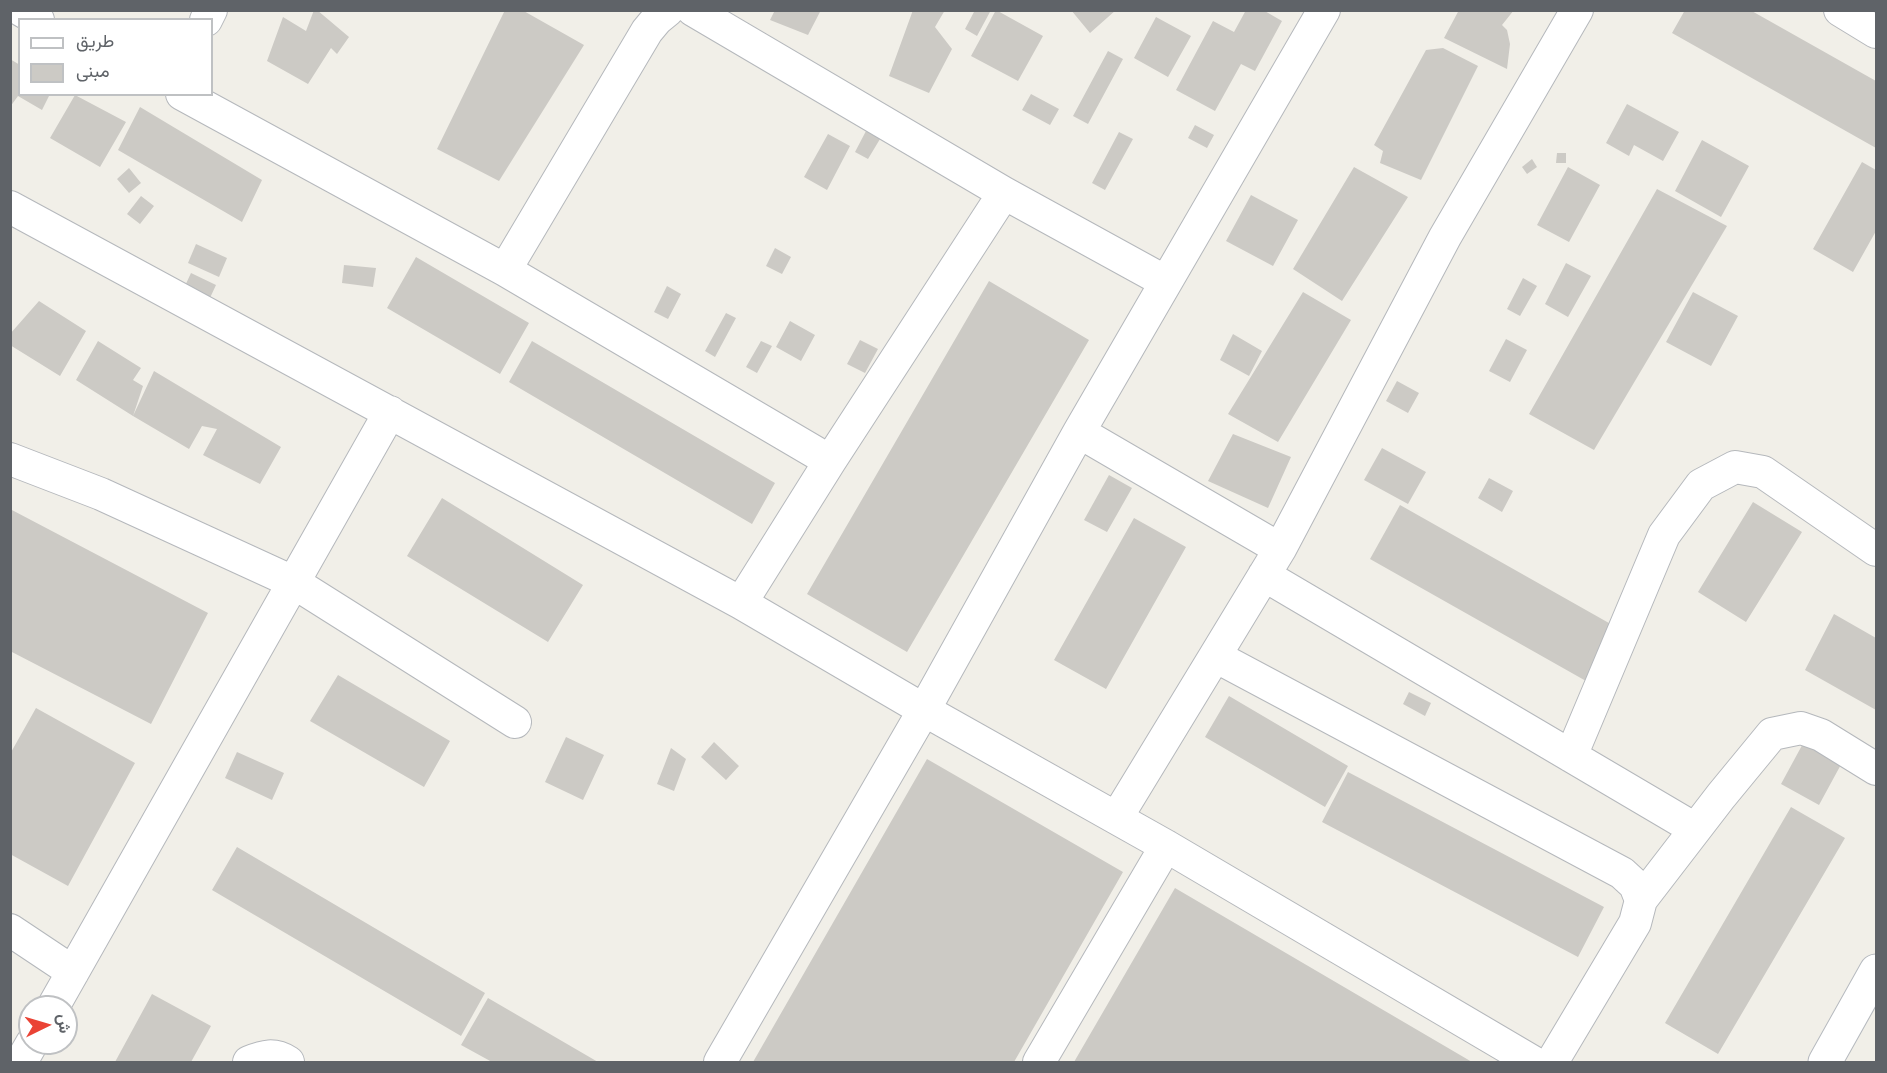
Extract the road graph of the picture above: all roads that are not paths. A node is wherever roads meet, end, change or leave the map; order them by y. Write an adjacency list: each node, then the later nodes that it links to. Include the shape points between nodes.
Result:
1 (21, 10): 7 (street)
2 (668, 10): 12 (street, via 647,31)
3 (693, 10): 10 (street)
4 (1324, 10): 13 (street)
5 (1576, 10): 19 (street, via 1445,237)
6 (1840, 10): 8 (street)
7 (35, 18)
8 (1876, 32)
9 (186, 96): 12 (street)
10 (1004, 193): 13 (street); 17 (street)
11 (10, 207): 14 (street)
12 (505, 270): 17 (street)
13 (1166, 282): 15 (street)
14 (390, 412): 20 (street); 21 (street)
15 (1079, 432): 19 (street); 23 (street)
16 (10, 459): 20 (street, via 101,494)
17 (830, 461): 21 (street)
18 (1876, 550): 25 (street, via 1763,472 1735,467 1701,485 1664,535)
19 (1272, 562): 22 (street); 25 (street)
20 (293, 582): 24 (street); 33 (street)
21 (741, 603): 23 (street)
22 (1215, 656): 27 (street); 30 (street, via 1622,873 1635,885)
23 (924, 710): 27 (street); 37 (street)
24 (515, 722)
25 (1571, 756): 28 (street)
26 (1876, 769): 28 (street, via 1821,735 1801,728 1772,734)
27 (1117, 818): 29 (street)
28 (1695, 829): 30 (street)
29 (1166, 846): 38 (street); 39 (street)
30 (1641, 900): 40 (street, via 1635,923)
31 (10, 930): 33 (street)
32 (1876, 970): 41 (main road)
33 (73, 972): 34 (street)
34 (60, 995)
35 (249, 1062): 36 (street, via 278,1056)
36 (288, 1062)
37 (720, 1062)
38 (1039, 1062)
39 (1533, 1062)
40 (1552, 1062)
41 (1825, 1062)

